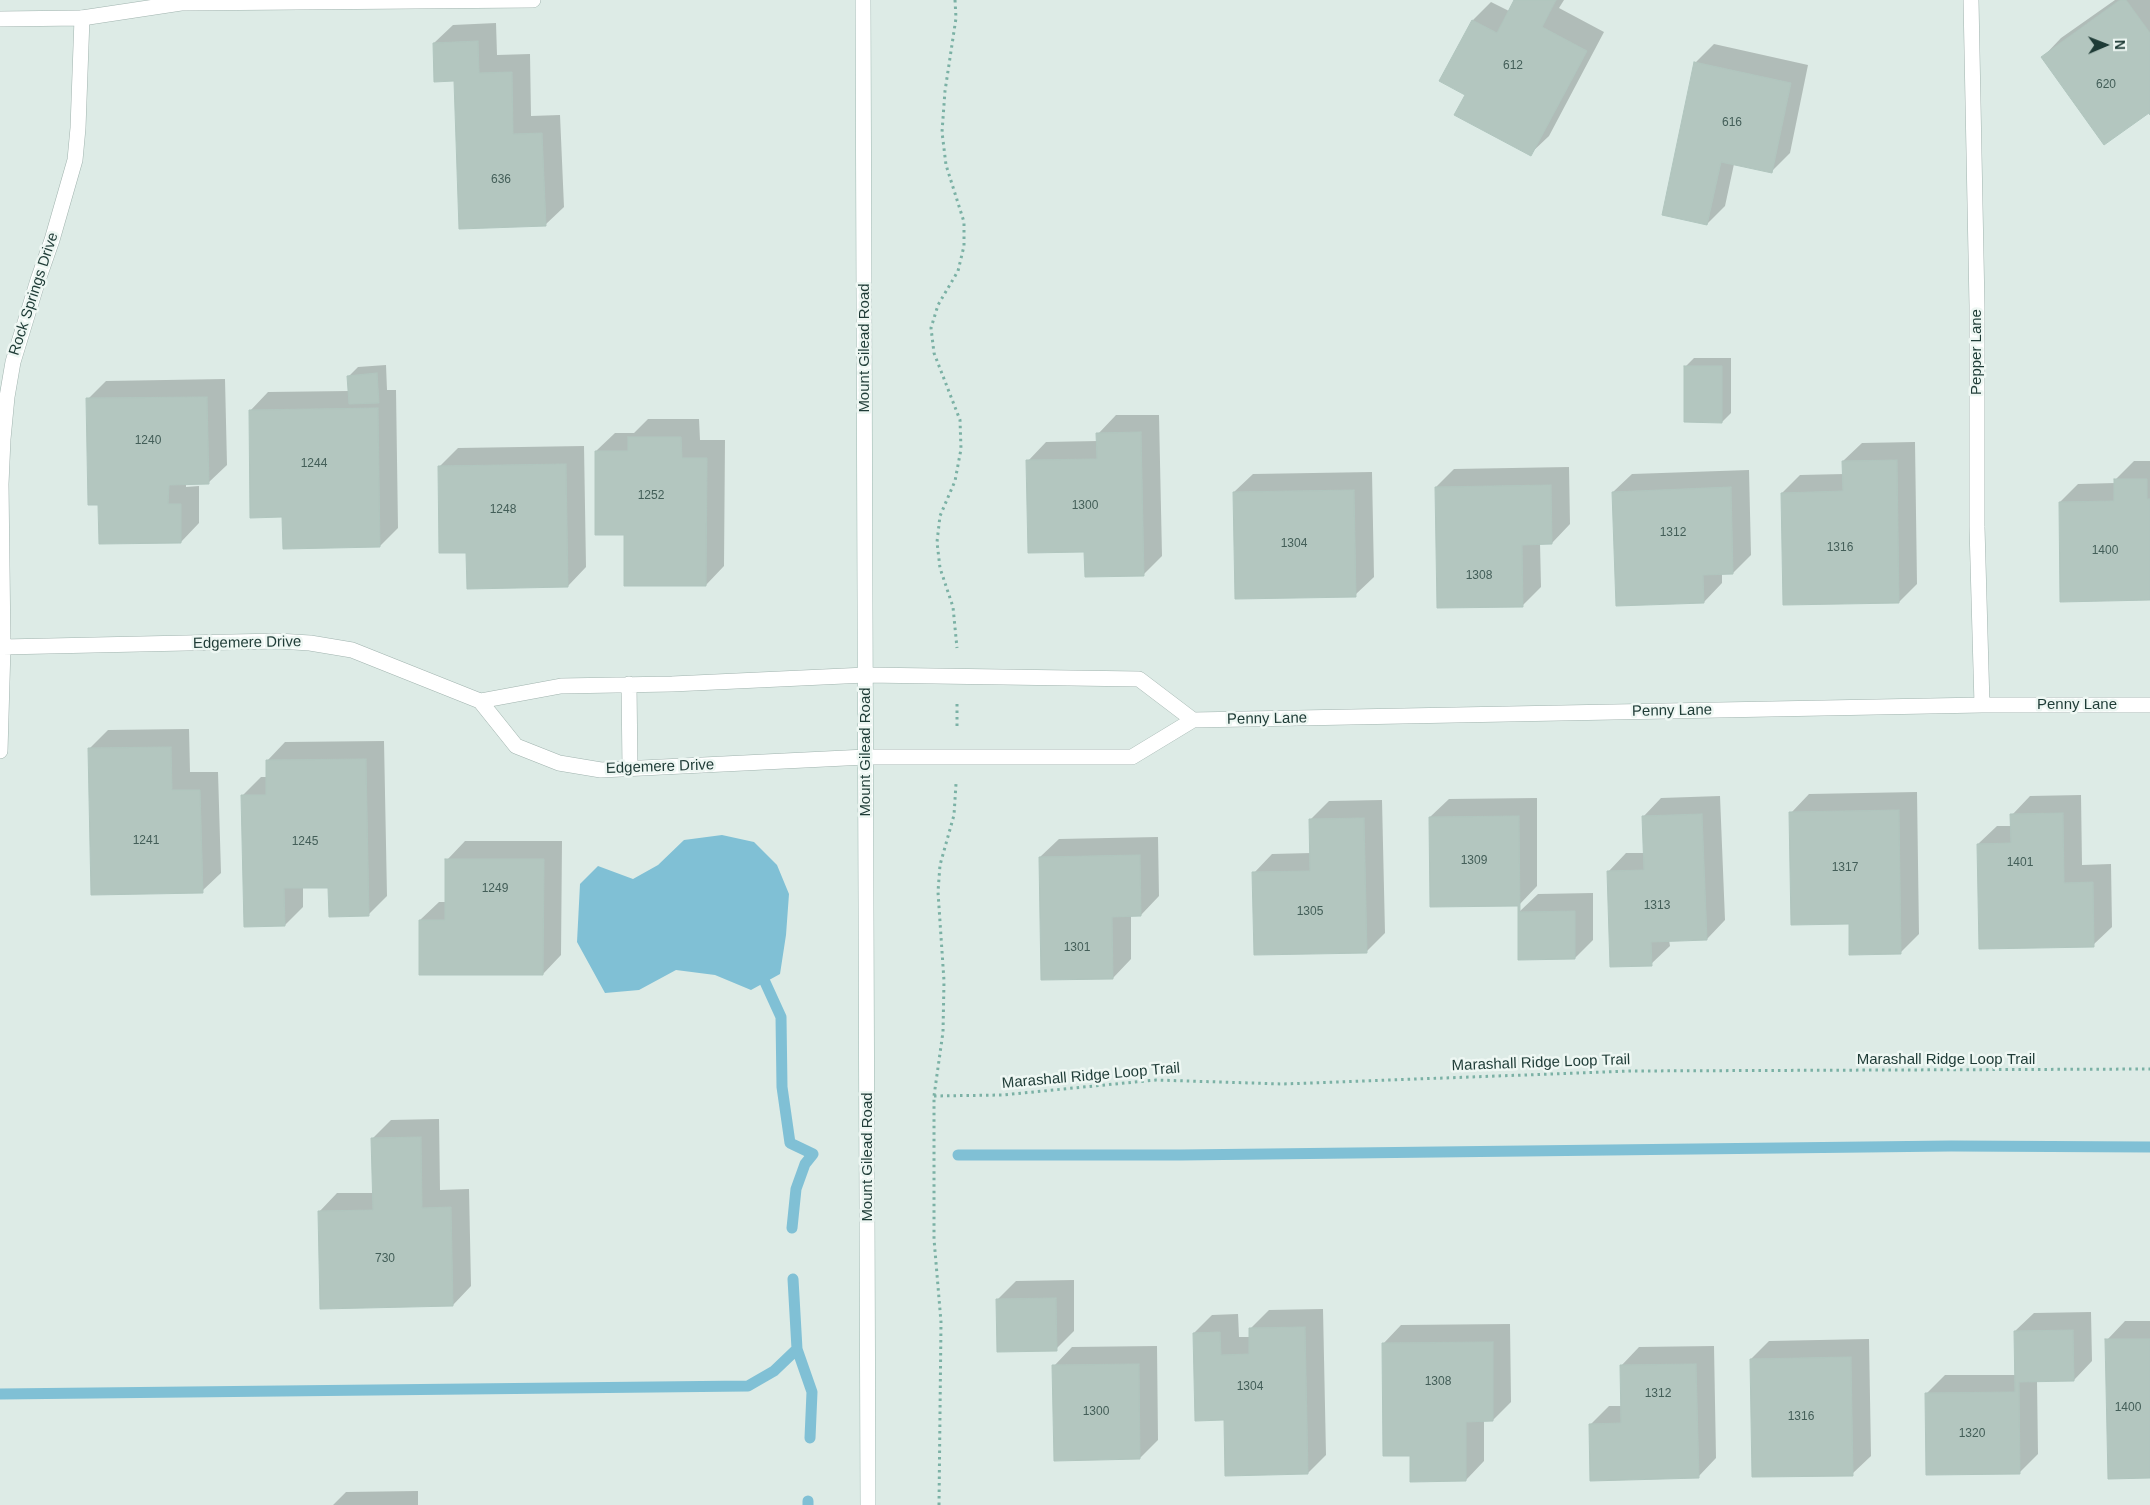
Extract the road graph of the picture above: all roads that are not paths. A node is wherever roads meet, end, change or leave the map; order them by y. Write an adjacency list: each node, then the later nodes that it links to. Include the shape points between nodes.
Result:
1 (533, 0): 4 (street, via 181,3)
2 (863, 0): 7 (street, Mount Gilead Road)
3 (1971, 0): 10 (street, Pepper Lane)
4 (82, 18): 5 (street); 6 (street, Rock Springs Drive, via 74,160 13,362 7,397 1,484)
5 (0, 19)
6 (3, 647): 9 (street, Edgemere Drive, via 310,643 352,650); 13 (street, Rock Springs Drive)
7 (866, 675): 8 (street); 12 (street, via 1139,679); 14 (street, Mount Gilead Road)
8 (629, 684): 9 (street, via 561,686); 15 (street)
9 (480, 701): 15 (street, Edgemere Drive, via 516,746 559,763 601,770)
10 (1982, 705): 11 (street, Penny Lane); 12 (street, Penny Lane)
11 (2150, 705)
12 (1194, 720): 14 (street, Penny Lane, via 1132,757)
13 (0, 751)
14 (866, 757): 15 (street, Edgemere Drive); 16 (street, Mount Gilead Road)
15 (630, 768)
16 (868, 1505)

